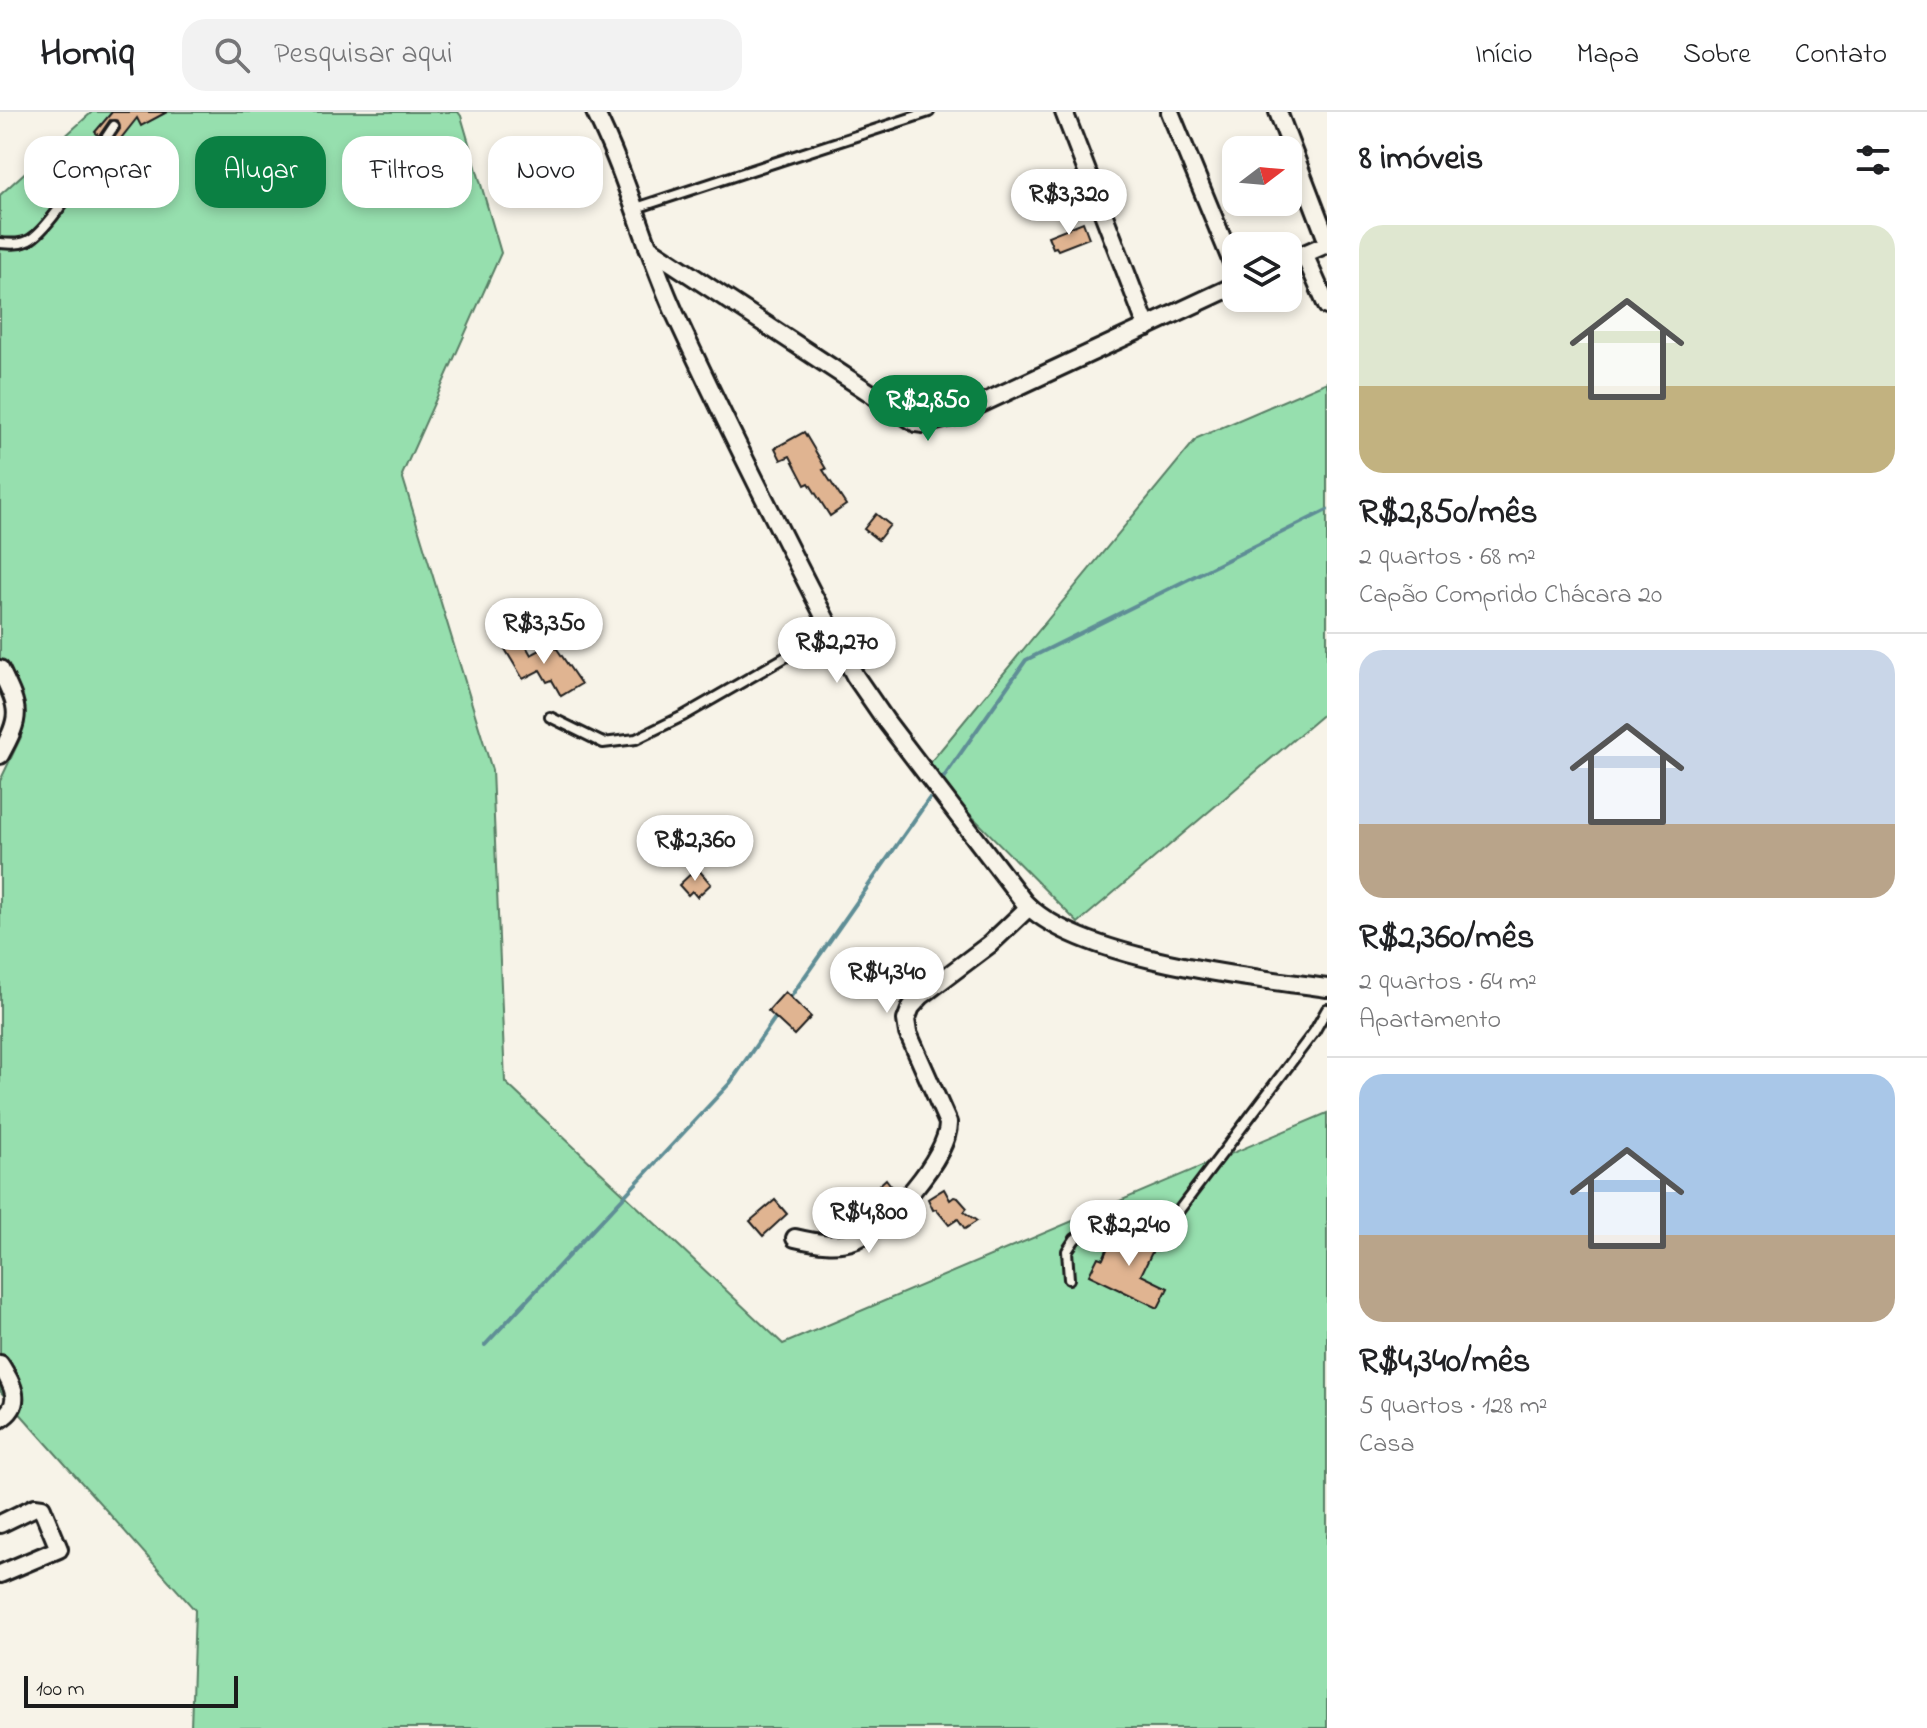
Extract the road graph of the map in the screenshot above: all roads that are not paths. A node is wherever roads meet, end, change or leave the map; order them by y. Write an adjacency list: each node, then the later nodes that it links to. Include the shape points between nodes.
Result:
1 (595, 112): 7 (street)
2 (929, 112): 7 (lane)
3 (1064, 112): 15 (street)
4 (1170, 112): 8 (street)
5 (1278, 112): 9 (street)
6 (114, 126): 10 (lane, via 47,223 30,240)
7 (636, 208): 11 (street)
8 (1222, 238)
9 (1327, 242): 12 (street)
10 (0, 243)
11 (646, 247): 15 (street, via 916,423 955,416); 16 (street)
12 (1304, 254): 14 (street)
13 (1222, 292): 15 (street)
14 (1327, 306)
15 (1147, 327)
16 (832, 631): 18 (lane, via 636,739 603,743); 20 (street, via 886,721)
17 (0, 669): 19 (street, via 17,713)
18 (550, 717)
19 (0, 755)
20 (1029, 907): 21 (street, via 1089,942 1175,964); 23 (street, via 921,996 906,1020 948,1123 944,1145 878,1228 841,1244)
21 (1327, 988)
22 (1327, 1009): 24 (lane, via 1171,1221 1106,1217 1067,1251)
23 (795, 1238)
24 (1069, 1279)
25 (0, 1364): 26 (street, via 15,1404)
26 (0, 1419)
27 (0, 1524): 28 (street, via 42,1508 59,1549)
28 (0, 1574)

